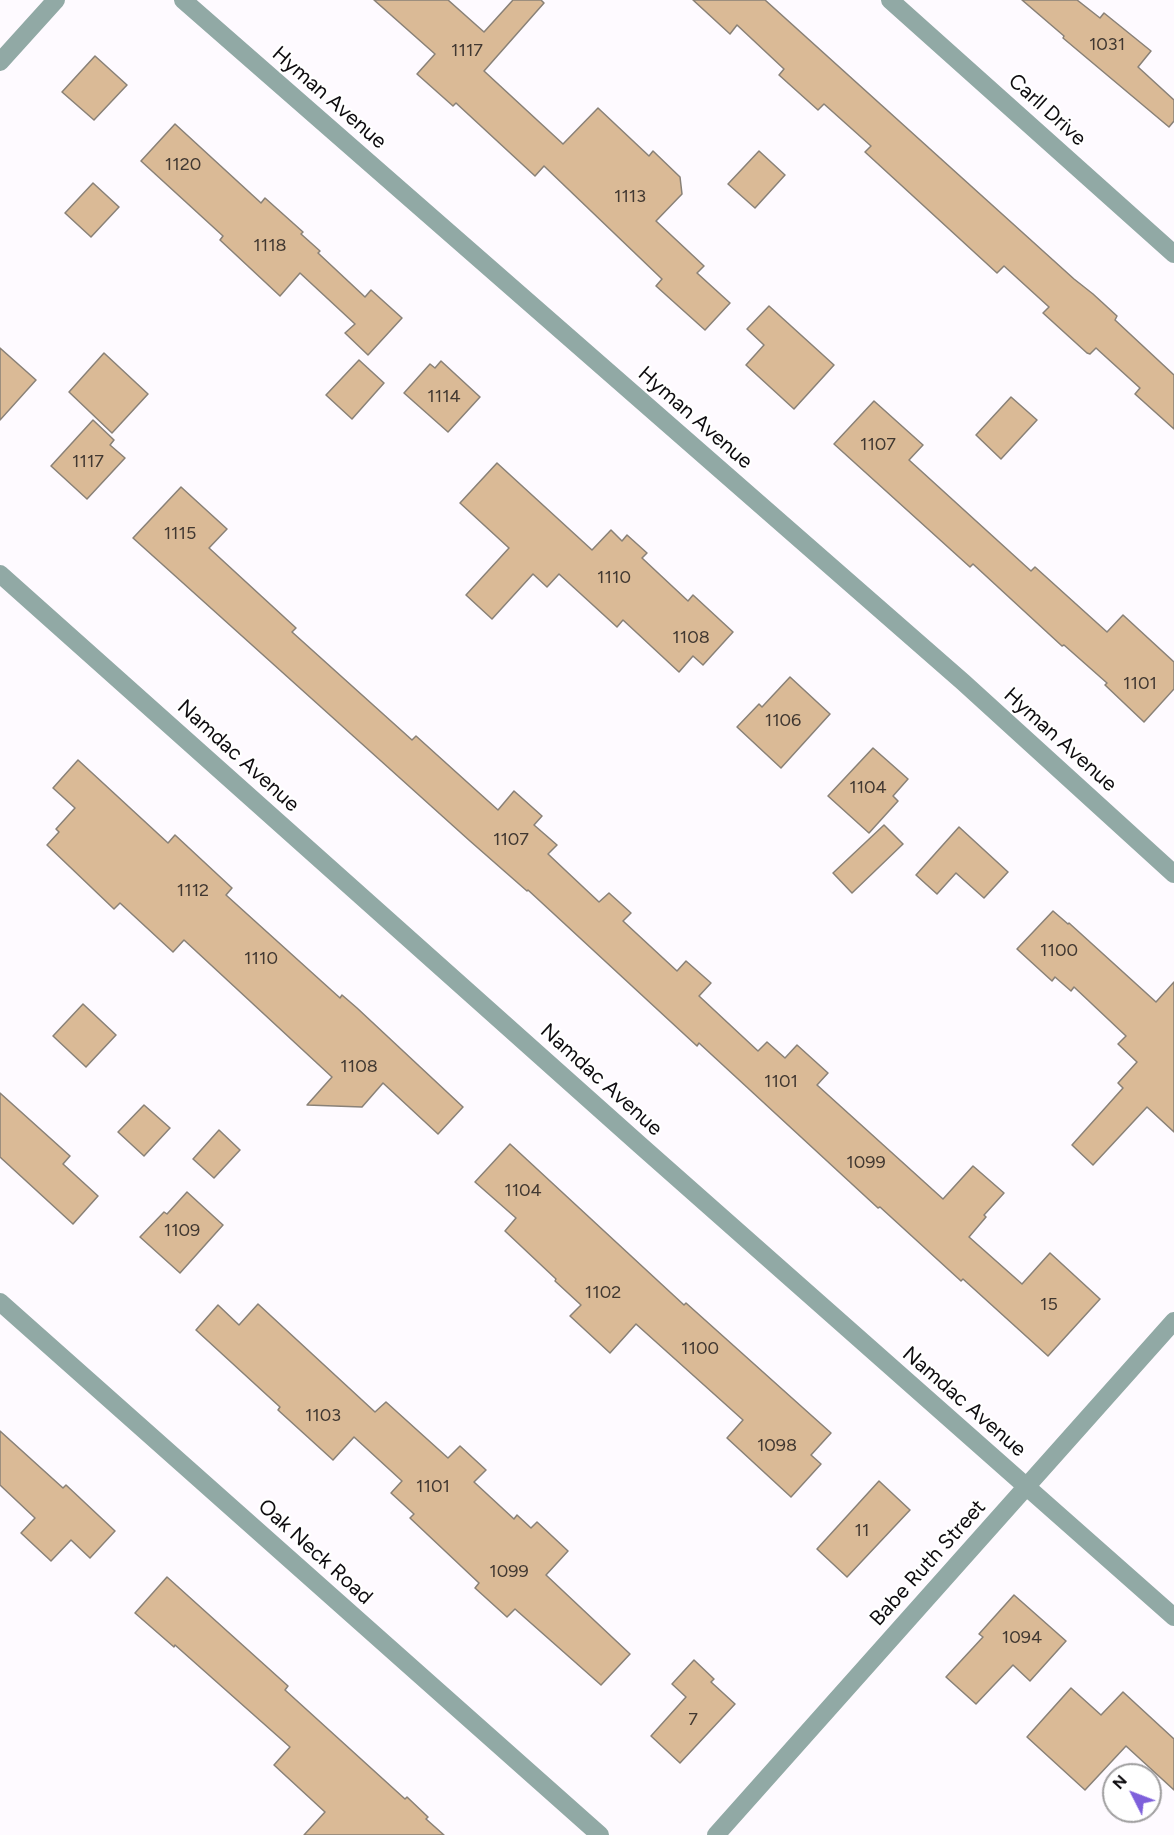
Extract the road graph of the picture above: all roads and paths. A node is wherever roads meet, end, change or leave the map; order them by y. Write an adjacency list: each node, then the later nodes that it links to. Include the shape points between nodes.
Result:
1 (56, 0): 4 (street)
2 (183, 0): 7 (street, Hyman Avenue, via 963,682)
3 (890, 0): 5 (street, Carll Drive)
4 (0, 62)
5 (1174, 254)
6 (0, 574): 10 (street, Namdac Avenue)
7 (1174, 874)
8 (0, 1302): 12 (street, Oak Neck Road)
9 (1174, 1321): 10 (street, Babe Ruth Street)
10 (1025, 1486): 11 (street, Namdac Avenue); 13 (street, Babe Ruth Street)
11 (1174, 1617)
12 (600, 1835)
13 (716, 1835)

